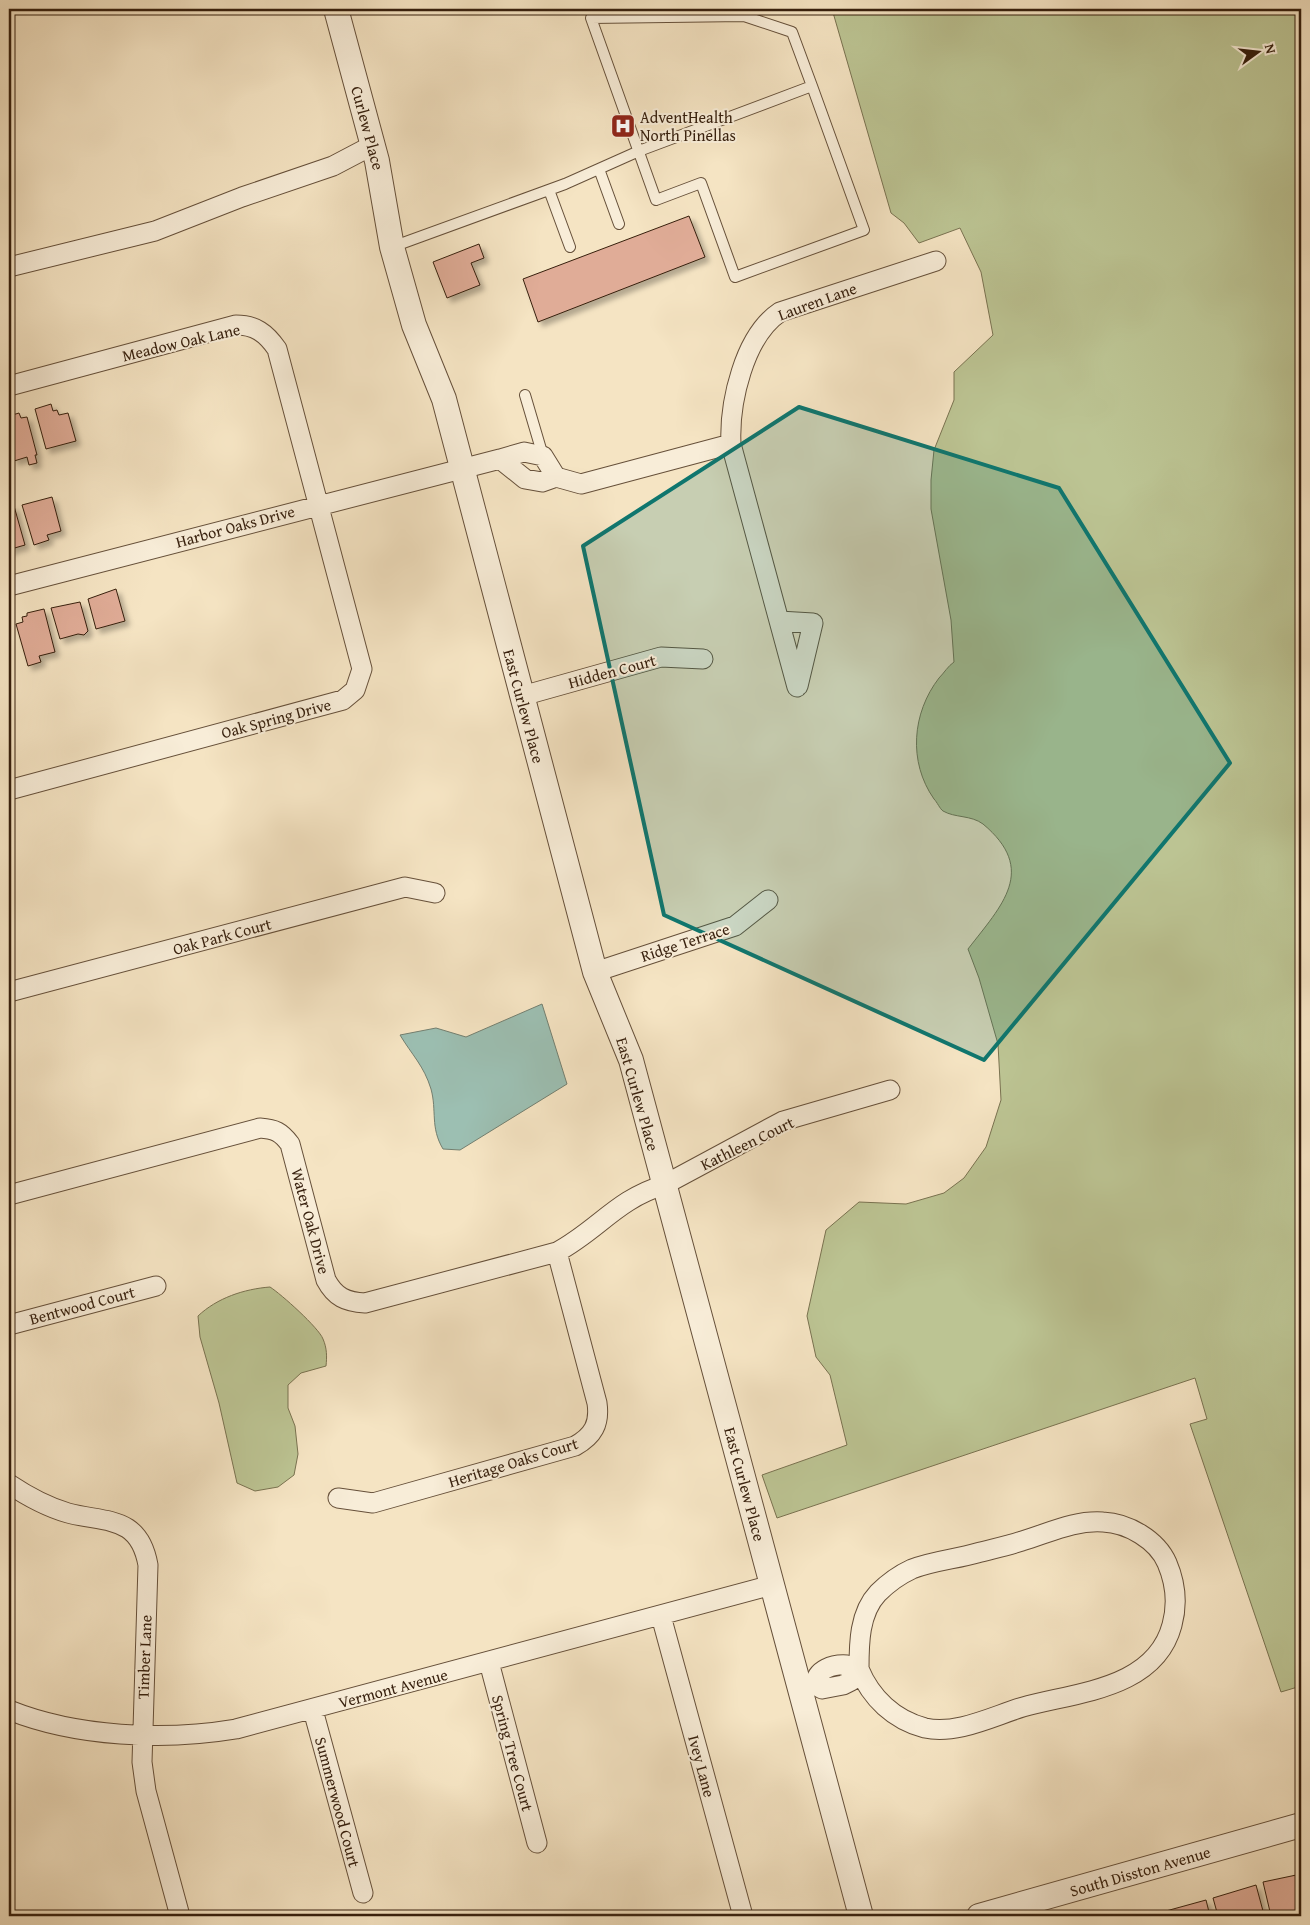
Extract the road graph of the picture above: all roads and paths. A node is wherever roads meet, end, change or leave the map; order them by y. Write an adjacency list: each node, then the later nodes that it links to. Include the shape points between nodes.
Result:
1 (336, 9): 3 (street, Curlew Place)
2 (812, 86): 4 (lane); 4 (lane, via 792,32 744,16 591,18); 4 (lane, via 864,230 734,277 701,183 656,200)
3 (374, 145): 9 (street, Curlew Place); 11 (street, via 333,166 155,231)
4 (639, 151): 5 (lane)
5 (598, 169): 6 (lane); 7 (lane)
6 (549, 190): 8 (lane); 9 (lane)
7 (619, 224)
8 (570, 247)
9 (392, 248): 17 (street, East Curlew Place, via 414,325 440,389)
10 (936, 261): 14 (street, Lauren Lane, via 780,312 768,320 754,339 733,402)
11 (9, 267)
12 (9, 386): 19 (street, Meadow Oak Lane, via 236,325 259,330 277,349)
13 (524, 395): 15 (lane)
14 (731, 444): 18 (street, via 580,484); 21 (street, Lauren Lane)
15 (543, 456): 16 (street, via 524,452); 18 (street)
16 (500, 459): 17 (street); 18 (street, via 526,480 542,482)
17 (461, 468): 19 (street, Harbor Oaks Drive); 23 (street, East Curlew Place)
18 (556, 477)
19 (318, 504): 20 (street, Harbor Oaks Drive); 24 (street, Oak Spring Drive, via 360,658 362,669 355,690 343,700)
20 (9, 586)
21 (779, 621)
22 (703, 659): 23 (street, Hidden Court, via 661,657)
23 (522, 696): 27 (street, East Curlew Place)
24 (9, 790)
25 (435, 893): 28 (street, Oak Park Court, via 405,887)
26 (768, 900): 27 (street, Ridge Terrace, via 735,926)
27 (596, 972): 30 (street, East Curlew Place, via 631,1060)
28 (9, 992)
29 (890, 1090): 30 (street, Kathleen Court, via 783,1121)
30 (664, 1185): 32 (street, Water Oak Drive, via 624,1202 584,1236); 37 (street, East Curlew Place)
31 (9, 1194): 32 (street, Water Oak Drive, via 260,1128 272,1128 282,1133 290,1144 326,1280 342,1299 365,1303)
32 (557, 1252): 36 (street, Heritage Oaks Court, via 597,1403 598,1421 591,1435 575,1446 373,1503)
33 (156, 1286): 34 (street, Bentwood Court)
34 (9, 1325)
35 (9, 1484): 44 (street, Timber Lane, via 62,1511 118,1522 132,1531 141,1545 148,1565)
36 (338, 1498)
37 (772, 1585): 38 (street, Vermont Avenue); 41 (street, East Curlew Place)
38 (661, 1616): 39 (street, Vermont Avenue); 49 (street, Ivey Lane)
39 (489, 1662): 43 (street, Vermont Avenue); 46 (street, Spring Tree Court)
40 (855, 1670): 40 (street, via 884,1707 906,1721 926,1728 943,1729 968,1724 1097,1688 1138,1673 1157,1654 1170,1632 1175,1616 1174,1582 1161,1551 1138,1533 1105,1522 1073,1524 1022,1541 926,1564 901,1574 872,1601 861,1629); 41 (street, via 851,1681 843,1685 822,1689)
41 (807, 1686): 50 (street, East Curlew Place)
42 (9, 1710): 44 (street, Vermont Avenue, via 45,1724)
43 (313, 1710): 44 (street, Vermont Avenue, via 224,1731); 47 (street, Summerwood Court)
44 (141, 1734): 48 (street, Timber Lane, via 146,1791)
45 (1301, 1825): 51 (street, South Disston Avenue)
46 (537, 1843)
47 (363, 1893)
48 (180, 1916)
49 (743, 1916)
50 (861, 1916)
51 (979, 1916)

